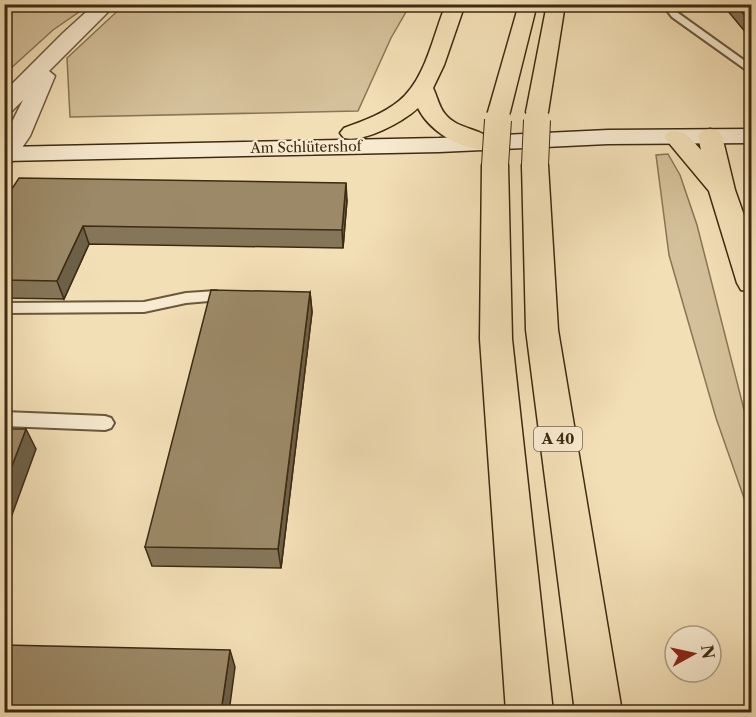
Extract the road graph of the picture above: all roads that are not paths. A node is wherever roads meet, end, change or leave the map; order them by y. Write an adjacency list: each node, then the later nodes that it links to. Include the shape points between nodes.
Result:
1 (107, 4): 6 (street)
2 (456, 4): 8 (highway)
3 (528, 4): 17 (highway, bridge)
4 (556, 4): 25 (highway, A 40, bridge, via 537,112 535,165 542,330)
5 (666, 4): 7 (lane, via 675,15)
6 (54, 55): 9 (street); 16 (street)
7 (752, 71)
8 (423, 89): 10 (highway, via 433,118); 11 (highway, via 396,114)
9 (4, 106)
10 (452, 132): 11 (street, Am Schlütershof); 15 (street, Am Schlütershof); 17 (highway)
11 (352, 133): 16 (street, Am Schlütershof)
12 (676, 136): 13 (street, Am Schlütershof); 15 (street, Am Schlütershof); 18 (highway)
13 (710, 136): 14 (street, Am Schlütershof); 18 (highway)
14 (752, 136)
15 (608, 137): 17 (street, Am Schlütershof)
16 (8, 147): 17 (street, Am Schlütershof)
17 (489, 154): 24 (highway, via 496,339)
18 (722, 190): 19 (highway)
19 (752, 283)
20 (216, 296): 21 (lane, via 144,307)
21 (4, 308)
22 (4, 419): 23 (lane)
23 (105, 423)
24 (530, 712)
25 (599, 712)

